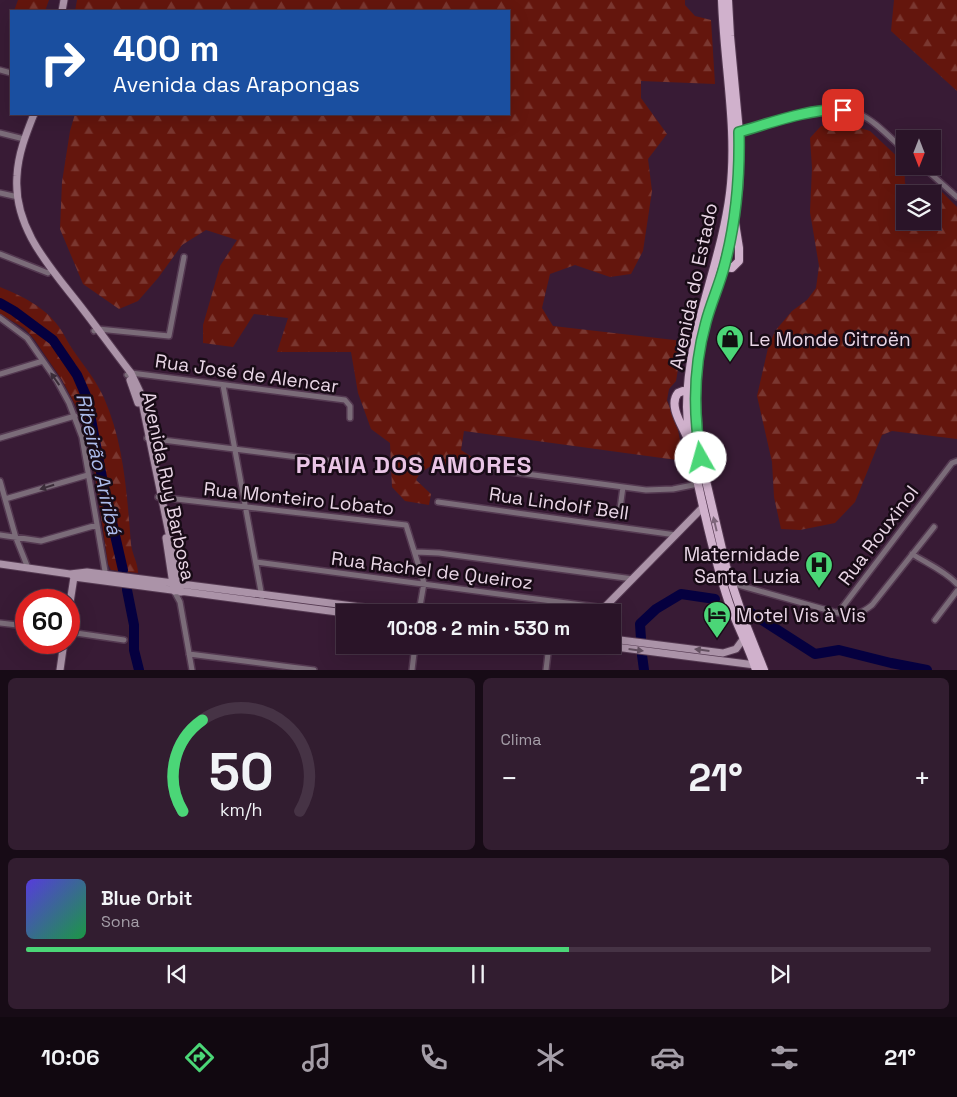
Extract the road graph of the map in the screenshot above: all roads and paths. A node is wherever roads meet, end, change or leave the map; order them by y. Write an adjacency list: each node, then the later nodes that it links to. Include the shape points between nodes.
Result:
1 (722, 0): 16 (main road, Avenida do Estado, via 732,151 730,193)
2 (728, 0): 6 (main road, Avenida do Estado)
3 (29, 115): 7 (main road, Avenida Ruy Barbosa)
4 (34, 115): 7 (main road, Avenida Ruy Barbosa)
5 (0, 132): 7 (street)
6 (739, 132): 8 (street, via 834,109 854,111 869,119); 13 (main road, Avenida do Estado, via 739,184)
7 (22, 138): 11 (main road, Avenida Ruy Barbosa, via 12,176)
8 (896, 143)
9 (932, 175): 12 (street)
10 (0, 192): 11 (street)
11 (16, 196): 18 (main road, Avenida Ruy Barbosa, via 18,219 25,236)
12 (957, 197)
13 (734, 219): 17 (main road, Avenida do Estado); 17 (main road, via 739,261 732,268)
14 (0, 254): 18 (street)
15 (184, 257): 20 (street, via 169,336)
16 (716, 259): 17 (main road); 25 (main road, Avenida do Estado, via 696,337)
17 (724, 267): 26 (main road, Avenida do Estado, via 703,333)
18 (50, 272): 20 (main road, Avenida Ruy Barbosa)
19 (0, 318): 21 (street, via 27,338)
20 (96, 330): 23 (main road, Avenida Ruy Barbosa)
21 (43, 362): 22 (street); 27 (street, one-way to 21)
22 (0, 374)
23 (129, 374): 24 (street, Rua José de Alencar); 30 (main road, Avenida Ruy Barbosa)
24 (223, 385): 28 (street, Rua José de Alencar, via 345,400 350,406); 32 (street)
25 (688, 392): 26 (main road); 31 (main road, Avenida do Estado); 31 (main road, via 678,393 674,401)
26 (696, 397): 61 (main road, Avenida do Estado, one-way to 26, via 703,468)
27 (75, 416): 29 (street); 36 (street)
28 (350, 418)
29 (0, 438)
30 (148, 439): 32 (street); 40 (main road, Avenida Ruy Barbosa)
31 (690, 446): 38 (main road, Avenida do Estado)
32 (235, 450): 34 (street); 44 (street)
33 (957, 461): 73 (street, Rua Rouxinol, via 952,463)
34 (361, 465)
35 (496, 470): 39 (street)
36 (88, 474): 41 (street, one-way to 41); 46 (street)
37 (0, 481): 41 (street)
38 (698, 484): 39 (street, via 660,490); 43 (main road, Avenida do Estado)
39 (623, 487): 45 (street)
40 (160, 497): 44 (street, Rua Monteiro Lobato); 63 (main road, Avenida Ruy Barbosa)
41 (5, 499): 50 (street)
42 (438, 502): 49 (street, Rua Lindolf Bell)
43 (704, 507): 49 (main road); 70 (main road, Avenida do Estado, via 717,565)
44 (246, 508): 51 (street, Rua Monteiro Lobato, via 406,525); 53 (street)
45 (619, 516)
46 (97, 525): 50 (street, via 41,541); 56 (street)
47 (934, 528): 52 (street)
48 (0, 535): 50 (street)
49 (677, 535): 58 (main road)
50 (16, 538): 55 (street)
51 (416, 552): 58 (street); 60 (street)
52 (912, 554): 62 (street, via 947,574); 73 (street, via 872,605 863,612)
53 (256, 562): 60 (street, Rua Rachel de Queiroz); 66 (street)
54 (0, 564): 55 (main road)
55 (28, 568): 57 (main road)
56 (105, 574): 57 (main road, via 86,572); 59 (street); 63 (main road)
57 (72, 575): 59 (main road); 64 (main road)
58 (633, 579): 69 (main road)
59 (114, 583): 63 (main road)
60 (424, 583): 67 (street); 68 (street, Rua Rachel de Queiroz)
61 (731, 583): 70 (main road, Avenida do Estado); 73 (street, Rua Rouxinol)
62 (957, 584)
63 (177, 588): 66 (main road); 84 (street, Avenida Ruy Barbosa)
64 (71, 589)
65 (957, 590): 74 (street)
66 (262, 599): 71 (main road); 72 (main road)
67 (420, 604)
68 (563, 604)
69 (609, 604)
70 (734, 605): 78 (main road); 94 (main road)
71 (336, 606)
72 (336, 611)
73 (838, 613)
74 (935, 620)
75 (0, 623): 76 (street)
76 (15, 625)
77 (80, 634): 79 (street)
78 (744, 638): 87 (main road, via 736,649); 88 (main road)
79 (124, 640)
80 (621, 641): 82 (main road)
81 (621, 646): 82 (main road, one-way to 82)
82 (673, 650): 87 (main road)
83 (62, 654): 89 (main road)
84 (189, 654): 90 (street, Avenida Ruy Barbosa); 91 (street)
85 (414, 654): 92 (street)
86 (548, 654): 93 (street)
87 (723, 657): 88 (main road)
88 (755, 667)
89 (60, 670)
90 (192, 670)
91 (314, 670)
92 (412, 670)
93 (546, 670)
94 (764, 670)

